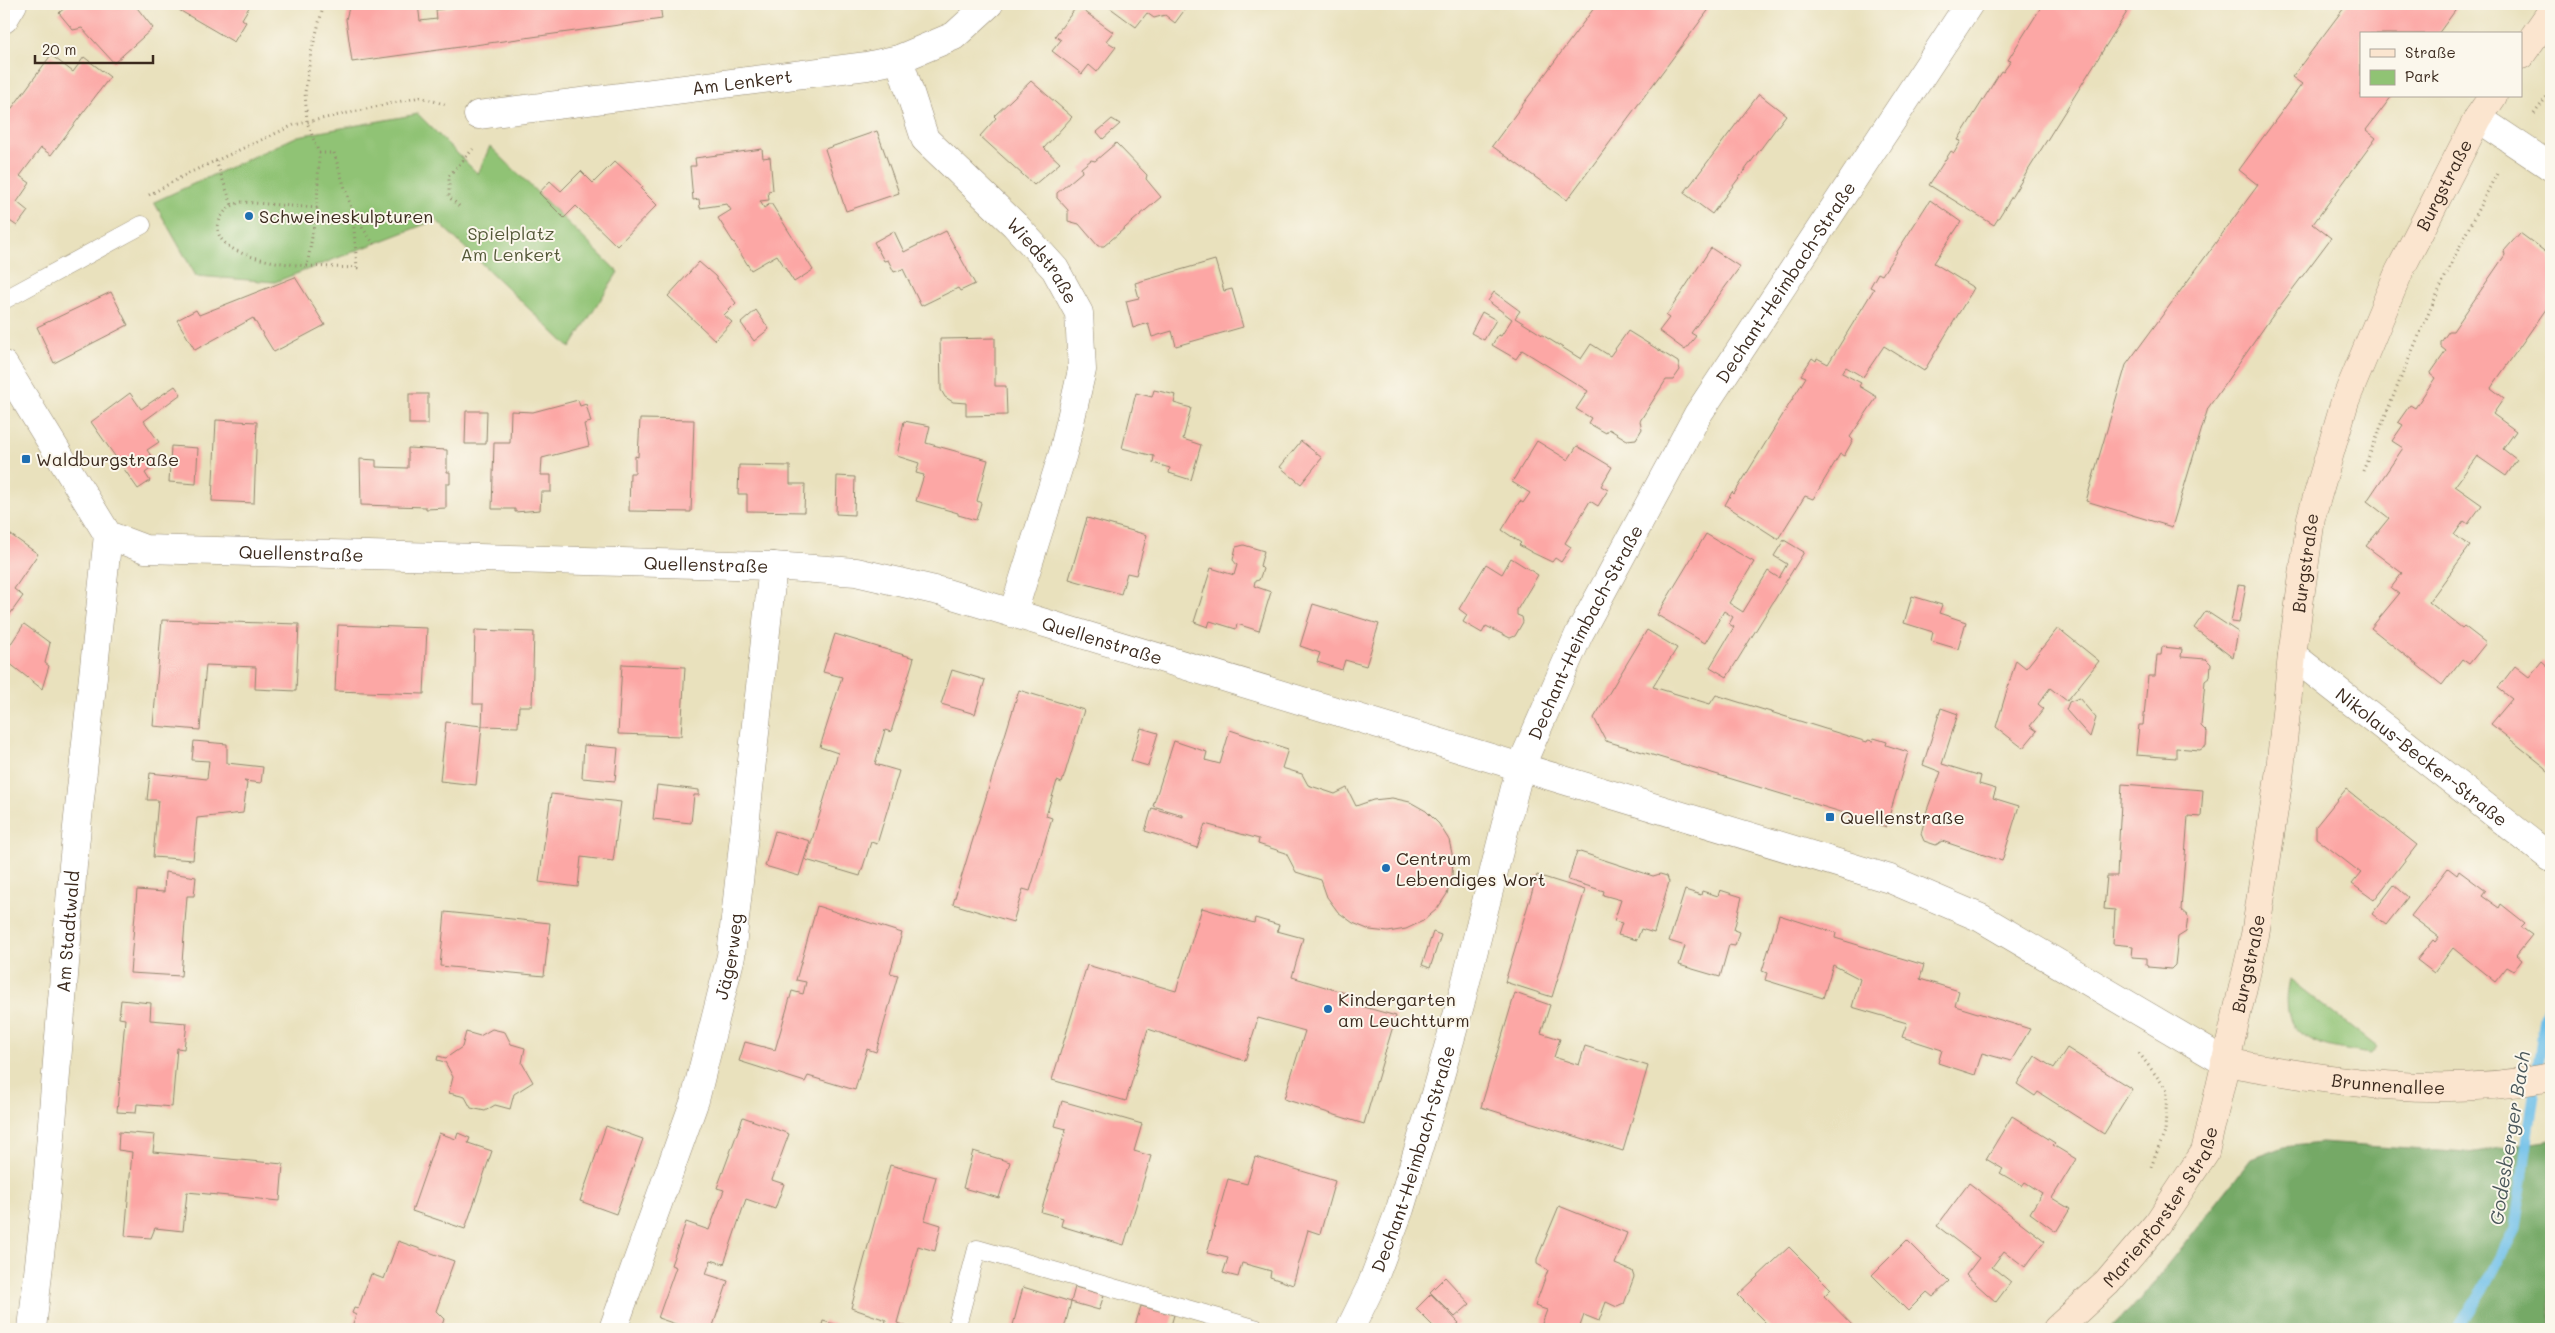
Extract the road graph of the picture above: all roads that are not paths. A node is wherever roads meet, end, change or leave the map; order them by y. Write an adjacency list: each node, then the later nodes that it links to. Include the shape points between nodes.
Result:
1 (13, 4): 5 (street)
2 (989, 4): 7 (street, Am Lenkert, via 954,36)
3 (1969, 4): 18 (street, Dechant-Heimbach-Straße, via 1698,414 1579,634)
4 (2551, 12): 6 (main road)
5 (4, 19)
6 (2522, 54)
7 (899, 58): 9 (street, Am Lenkert, via 867,66); 16 (street, Wiedstraße, via 925,139 1015,225 1055,269 1079,313 1082,370 1063,453)
8 (2485, 107): 10 (street, via 2515,143); 17 (main road, Burgstraße, via 2399,272 2345,401 2312,518)
9 (478, 115)
10 (2551, 167)
11 (142, 225): 12 (lane)
12 (4, 300)
13 (4, 365): 14 (street)
14 (108, 536): 15 (street, Quellenstraße, via 145,549); 22 (street, Am Stadtwald, via 74,864)
15 (774, 566): 16 (street, Quellenstraße, via 856,572 943,592); 23 (street, Jägerweg, via 731,956 695,1100)
16 (1013, 613): 18 (street, Quellenstraße)
17 (2292, 655): 19 (street, Nikolaus-Becker-Straße); 20 (main road, Burgstraße, via 2280,770 2255,935)
18 (1520, 768): 20 (street, Quellenstraße, via 1890,879 1982,918); 26 (street, Dechant-Heimbach-Straße, via 1430,1110 1397,1217 1371,1286)
19 (2551, 858)
20 (2226, 1062): 21 (main road, Brunnenallee, via 2318,1078 2430,1089 2515,1084); 27 (main road, Marienforster Straße, via 2205,1152 2158,1223 2106,1283)
21 (2551, 1077)
22 (32, 1329)
23 (613, 1329)
24 (956, 1329): 25 (lane, via 977,1249)
25 (1257, 1329)
26 (1350, 1329)
27 (2057, 1329)

